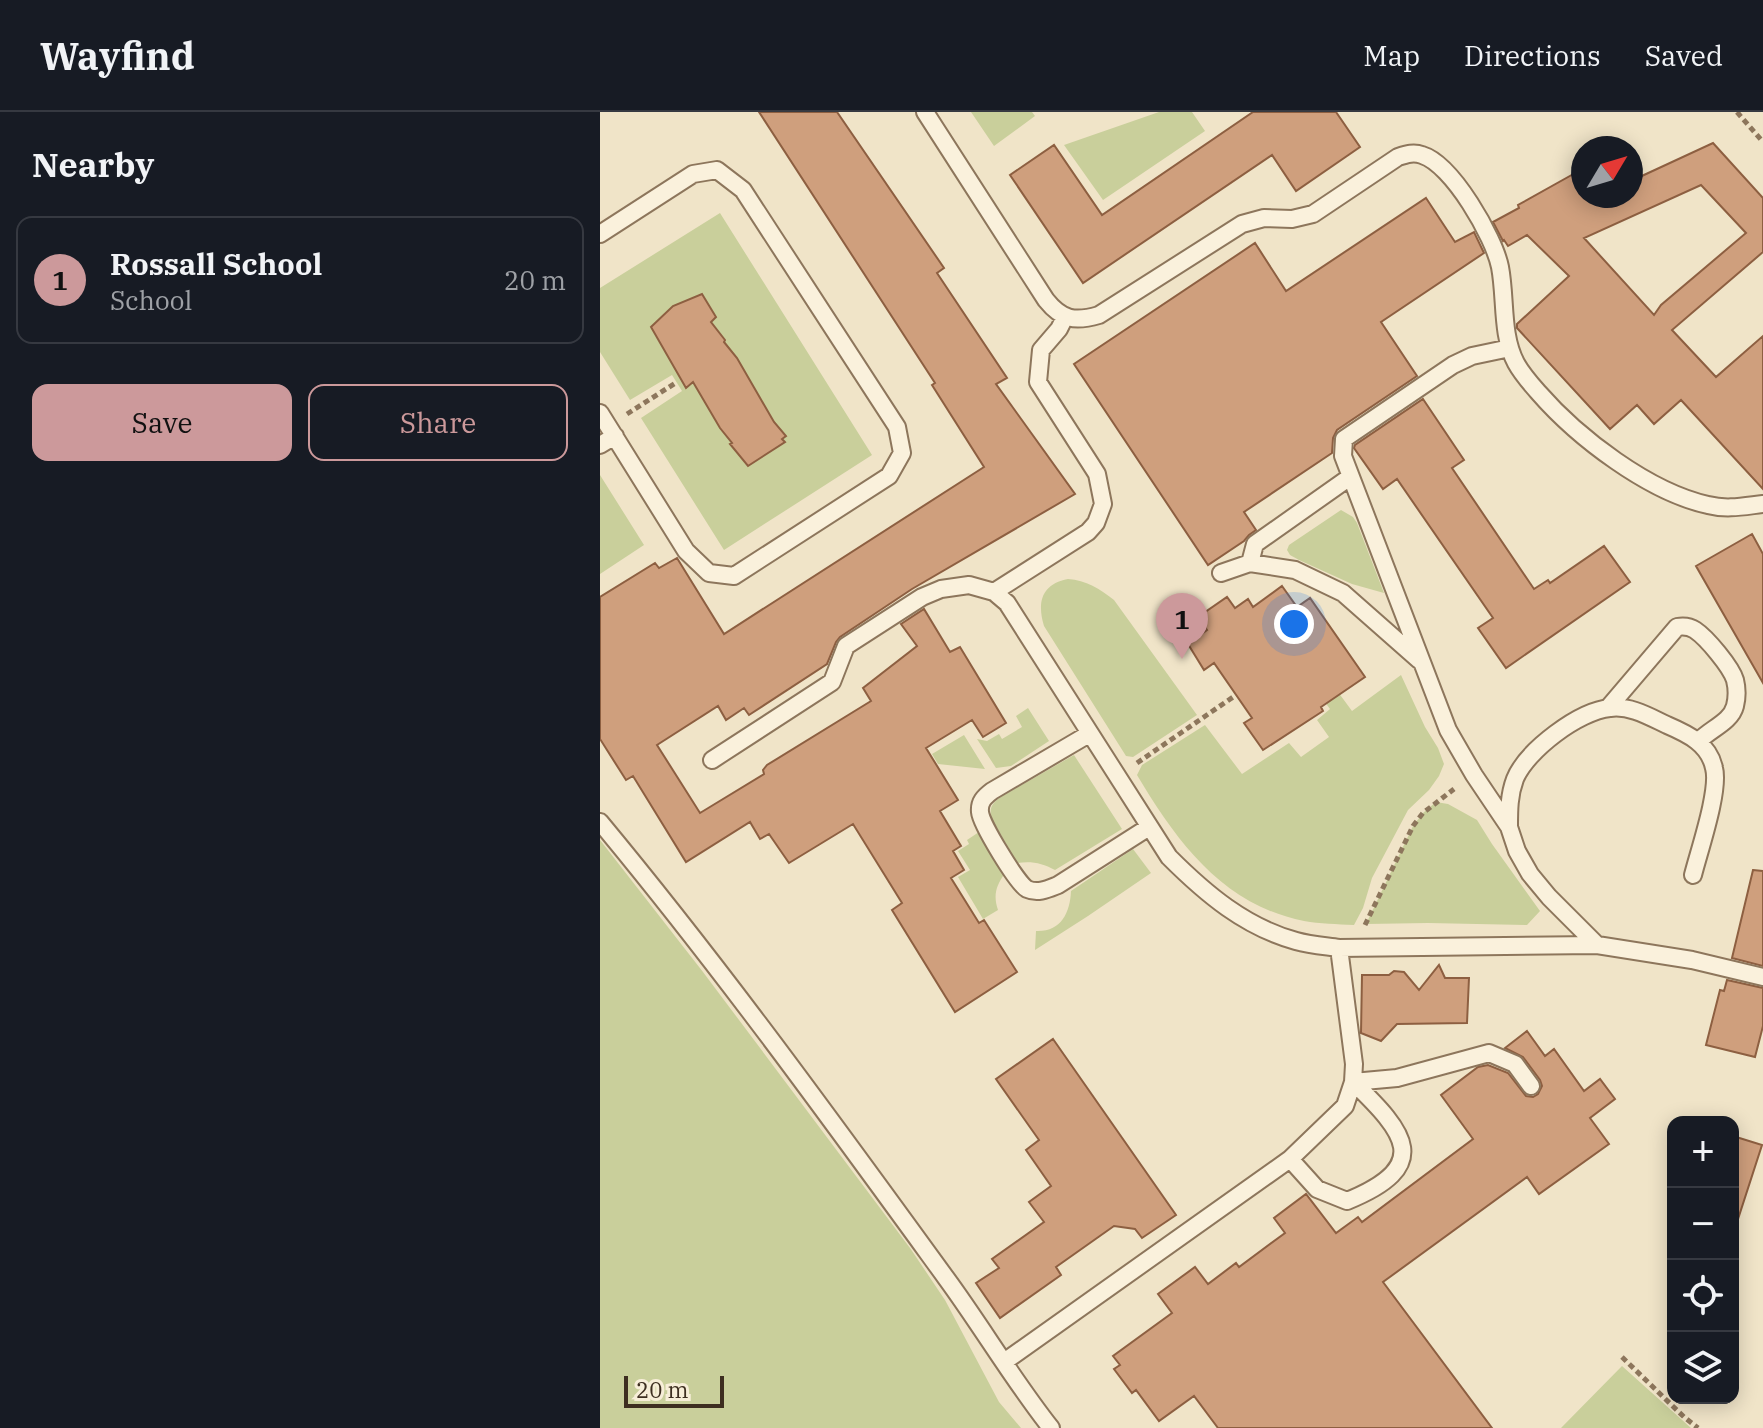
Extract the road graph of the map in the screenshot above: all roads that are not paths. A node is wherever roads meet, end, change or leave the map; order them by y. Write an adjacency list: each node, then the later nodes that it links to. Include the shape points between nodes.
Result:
1 (925, 112): 3 (lane, via 1038,288)
2 (600, 234): 5 (lane, via 693,174 717,170 743,190 897,427 902,453 889,476 734,576 709,573 686,551)
3 (1065, 317): 4 (lane, via 1099,315 1242,224 1313,214 1411,153 1432,159 1446,171 1490,238 1500,266); 11 (lane, via 1041,350 1038,382 1097,474 1103,504 1088,532)
4 (1510, 348): 7 (lane, via 1462,360 1344,439); 8 (lane, via 1523,375 1555,411 1645,479 1710,506)
5 (608, 425): 6 (lane)
6 (600, 445)
7 (1350, 477): 9 (lane, via 1255,544); 12 (lane)
8 (1763, 504)
9 (1250, 563): 10 (lane); 12 (lane, via 1295,570 1343,593)
10 (1221, 573)
11 (994, 592): 14 (lane, via 1007,603); 16 (lane, via 969,585 922,597 846,646 832,682)
12 (1420, 661): 19 (lane, via 1448,730)
13 (1608, 708): 15 (lane, via 1637,712); 15 (lane, via 1677,627 1694,629 1728,667 1736,696 1729,717); 19 (lane, via 1558,731 1527,761 1510,796)
14 (1089, 734): 18 (lane); 18 (lane, via 982,799 982,821 1015,877 1027,889 1042,892)
15 (1699, 741): 20 (lane, via 1714,767 1716,784)
16 (712, 760)
17 (600, 822): 27 (lane, via 836,1128)
18 (1149, 827): 22 (lane, via 1196,885 1240,918 1298,942)
19 (1509, 827): 21 (lane, via 1530,874)
20 (1693, 875)
21 (1597, 945): 22 (lane); 23 (lane)
22 (1339, 948): 24 (lane)
23 (1763, 977)
24 (1353, 1082): 25 (lane, via 1397,1078 1489,1053 1515,1064); 26 (lane, via 1345,1106); 26 (lane, via 1398,1134 1404,1153 1396,1171 1347,1201 1317,1189)
25 (1531, 1086)
26 (1290, 1159): 27 (lane)
27 (1004, 1362): 28 (lane)
28 (1051, 1428)

